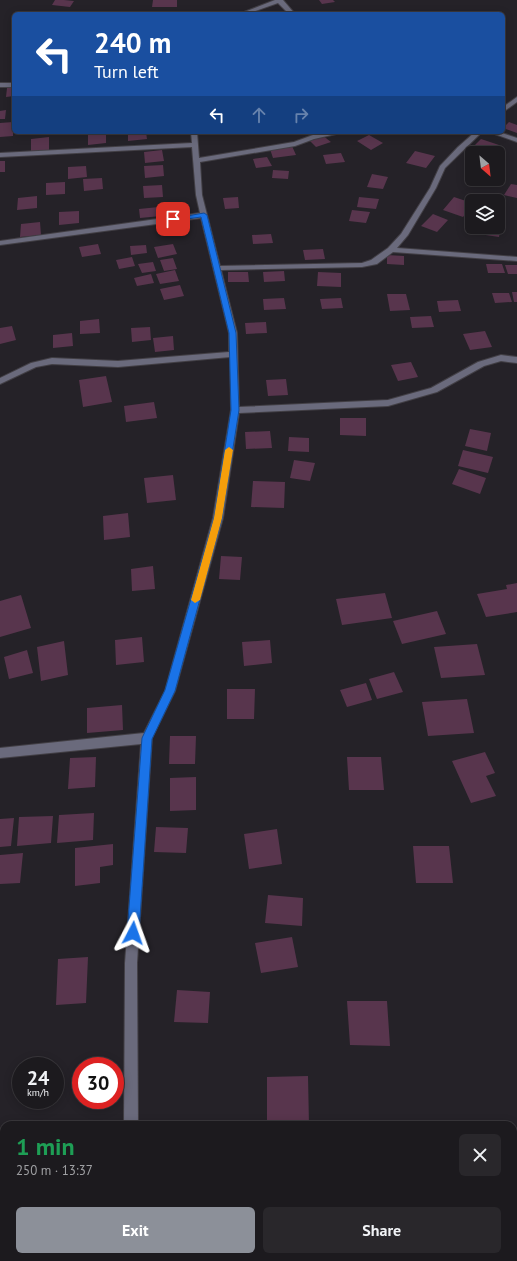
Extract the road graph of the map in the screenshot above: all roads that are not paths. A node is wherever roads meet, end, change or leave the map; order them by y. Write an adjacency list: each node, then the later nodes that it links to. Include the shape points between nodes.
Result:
1 (279, 0): 2 (street); 3 (street)
2 (247, 12)
3 (290, 12)
4 (0, 85): 5 (street)
5 (12, 85)
6 (517, 99): 7 (street)
7 (505, 108)
8 (194, 134): 13 (street)
9 (330, 134): 15 (street, via 295,144)
10 (477, 134): 18 (street, via 442,167 433,188 404,235)
11 (498, 134): 12 (street)
12 (517, 140)
13 (196, 145): 14 (street); 15 (street)
14 (0, 155)
15 (197, 160): 16 (street, via 199,195)
16 (204, 215): 17 (street); 20 (street)
17 (0, 243)
18 (391, 250): 19 (street); 20 (street, via 374,262 362,264)
19 (517, 259)
20 (217, 268): 21 (street, via 233,333)
21 (233, 354): 23 (street, via 118,364 52,360); 24 (street)
22 (517, 360): 24 (street, via 501,358 481,364 434,390 388,403)
23 (0, 380)
24 (235, 410): 25 (street, via 218,518 170,691)
25 (147, 738): 26 (street); 27 (street, via 131,963)
26 (0, 753)
27 (131, 1121)

